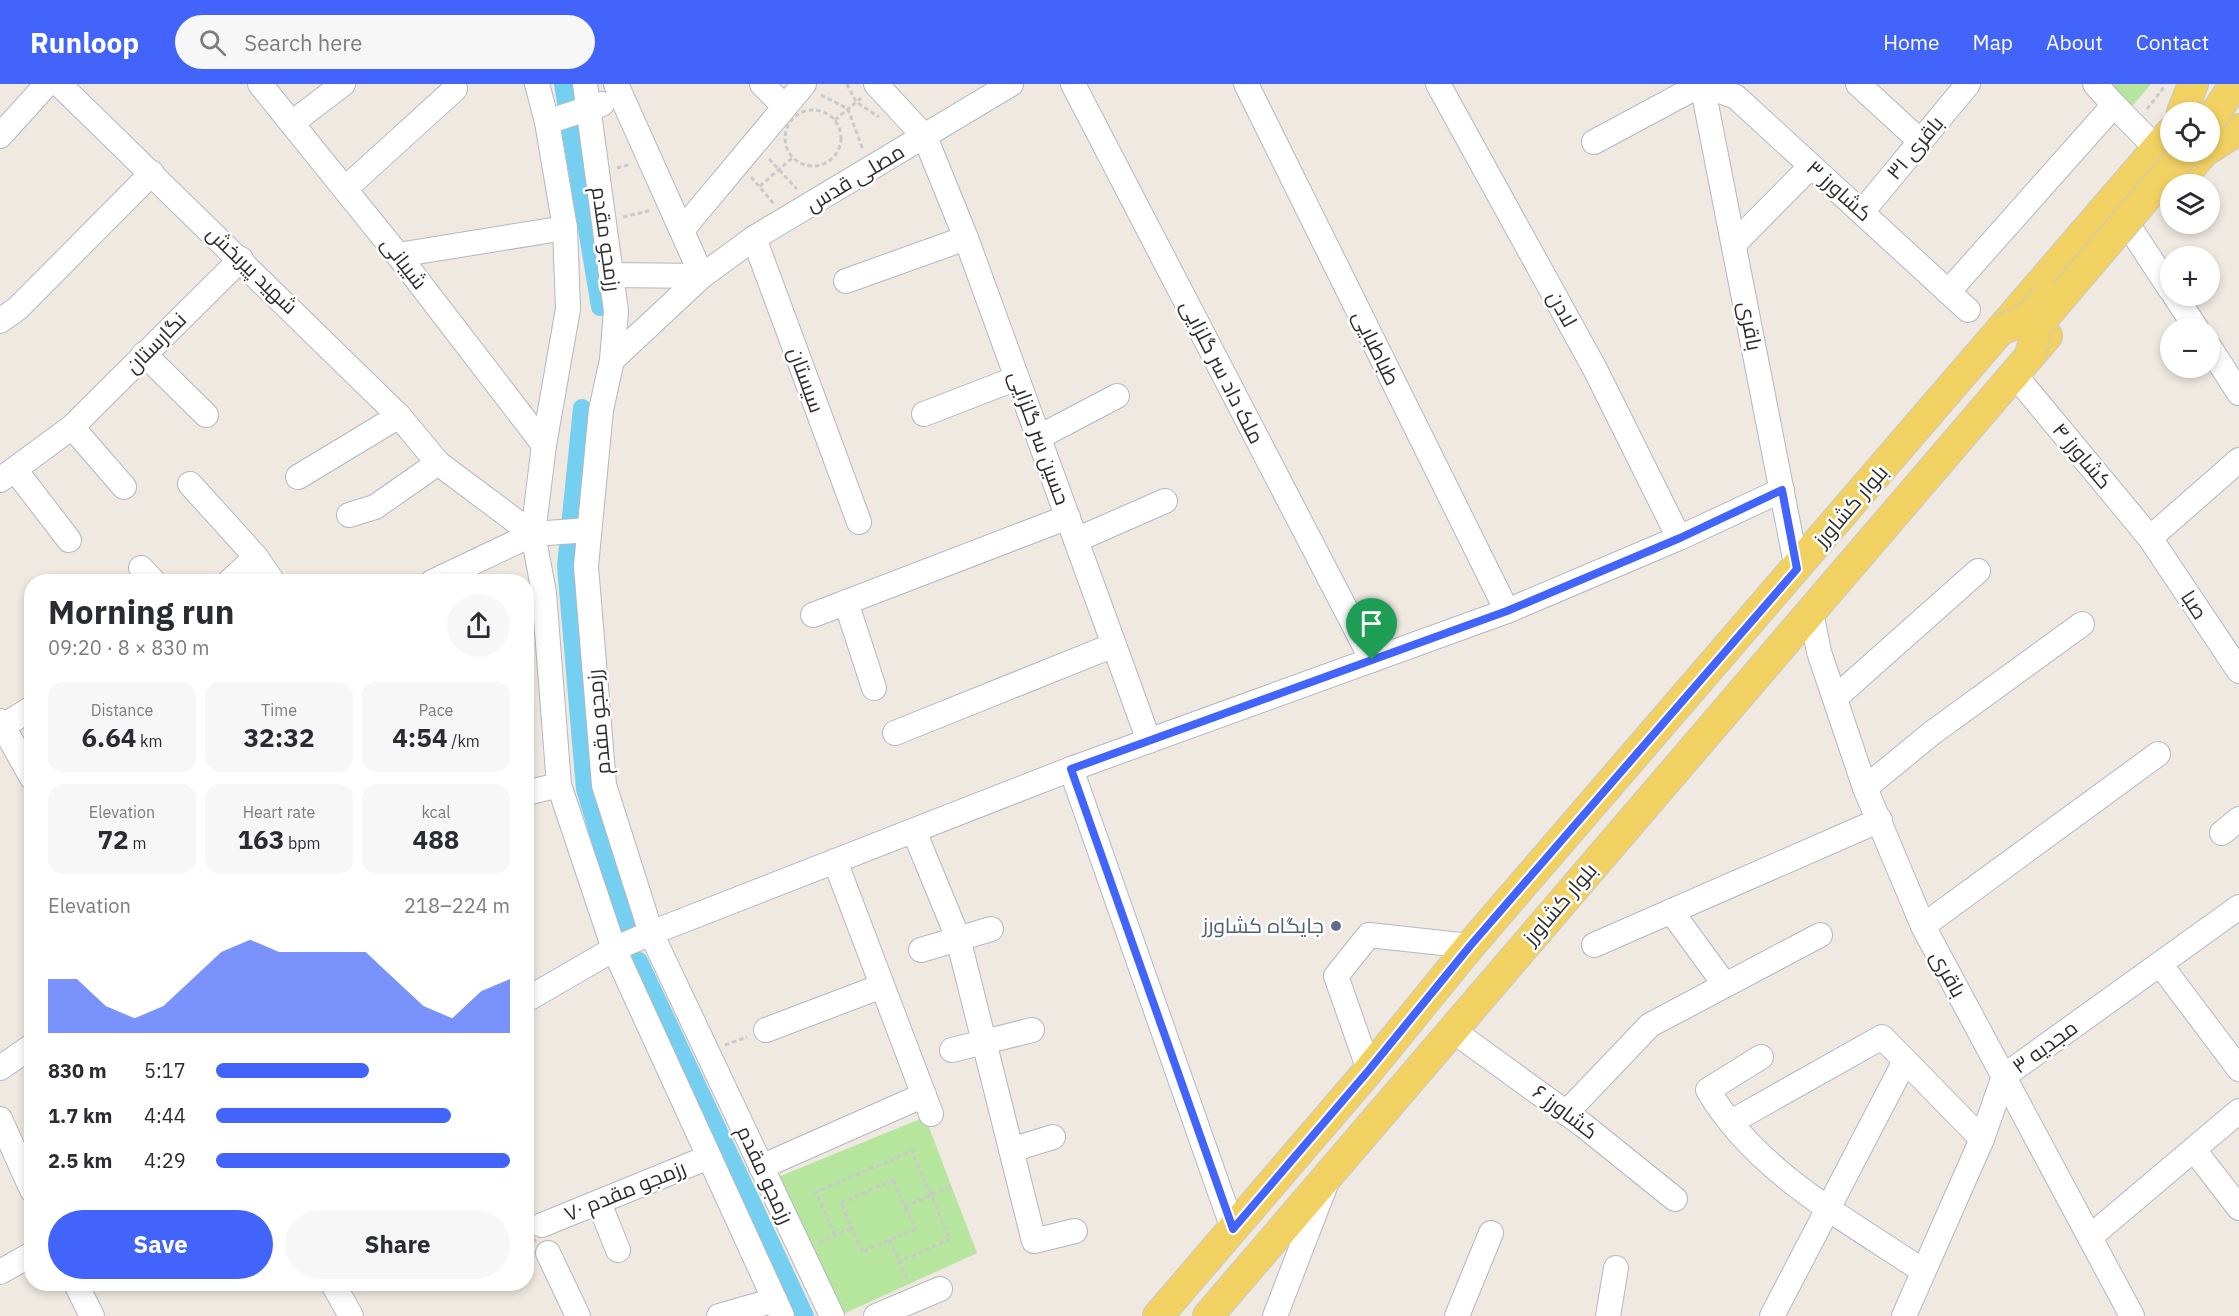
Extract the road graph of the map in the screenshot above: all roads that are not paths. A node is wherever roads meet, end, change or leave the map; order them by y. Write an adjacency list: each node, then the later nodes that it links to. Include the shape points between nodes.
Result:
1 (47, 84): 34 (street)
2 (59, 84): 44 (street, شهید پیربخش)
3 (260, 84): 32 (street, شیبانی)
4 (343, 84): 32 (street)
5 (537, 84): 31 (street, رزمجو مقدم)
6 (585, 84): 30 (street, رزمجو مقدم)
7 (762, 84): 28 (street)
8 (876, 84): 35 (street)
9 (1011, 84): 35 (street, مصلی قدس)
10 (1073, 84): 108 (street, ملک داد سر گلزایی)
11 (1246, 84): 101 (street, طباطبایی)
12 (1438, 84): 90 (street, لادن, via 1595,369)
13 (1702, 84): 23 (street, کشاورز ۳); 39 (street); 54 (street, باقری)
14 (1857, 84): 37 (street)
15 (1968, 84): 37 (street, باقری ۳۱)
16 (2095, 84): 26 (street)
17 (2193, 84): 24 (main road)
18 (2216, 84): 25 (main road); 27 (main road)
19 (2235, 84): 29 (main road, bridge)
20 (804, 85): 28 (street)
21 (455, 89): 46 (street)
22 (619, 90): 30 (street); 50 (street)
23 (1742, 91): 43 (street, کشاورز ۳)
24 (2186, 102)
25 (2205, 102)
26 (2114, 105): 36 (street, via 2134,126); 61 (street)
27 (2239, 105)
28 (784, 106): 50 (street)
29 (2220, 106)
30 (587, 108): 31 (street); 58 (street, رزمجو مقدم)
31 (548, 122): 49 (street, رزمجو مقدم)
32 (292, 123): 46 (street, شیبانی)
33 (2239, 129): 38 (main road)
34 (0, 136)
35 (925, 137): 52 (street, مصلی قدس); 53 (street, حسین سر گلزایی)
36 (2160, 140)
37 (1920, 141): 48 (street, باقری ۳۱)
38 (2220, 141)
39 (1594, 142)
40 (2160, 159): 94 (main road, بلوار کشاورز, bridge, via 2027,319 2001,330)
41 (2160, 161): 67 (main road, bridge, via 2037,326)
42 (2195, 162): 45 (main road)
43 (1811, 166): 48 (street, کشاورز ۳); 54 (street)
44 (152, 173): 56 (street, شهید پیربخش); 63 (street)
45 (2185, 174)
46 (345, 189): 55 (street, شیبانی)
47 (2160, 203): 51 (main road, بلوار کشاورز)
48 (1862, 212): 61 (street, کشاورز ۳)
49 (565, 228): 55 (street); 76 (street, رزمجو مقدم, via 568,309)
50 (682, 230): 59 (street)
51 (2134, 234): 57 (street); 67 (main road, بلوار کشاورز)
52 (754, 238): 59 (street, مصلی قدس); 86 (street, سیستان)
53 (966, 238): 60 (street); 68 (street, حسین سر گلزایی)
54 (1734, 244): 83 (street, باقری)
55 (398, 255): 76 (street, شیبانی)
56 (241, 259): 64 (street, نگارستان); 73 (street, شهید پیربخش)
57 (2160, 274)
58 (611, 275): 59 (street); 65 (street, رزمجو مقدم, via 616,311)
59 (702, 276): 65 (street, مصلی قدس)
60 (846, 280)
61 (1948, 291): 62 (street, کشاورز ۳)
62 (1968, 310)
63 (9, 314)
64 (144, 354): 72 (street); 74 (street, نگارستان)
65 (612, 360): 88 (street, رزمجو مقدم)
66 (2220, 364): 69 (street)
67 (2022, 365): 91 (street, کشاورز ۴); 102 (main road, بلوار کشاورز)
68 (1017, 378): 71 (street); 75 (street, حسین سر گلزایی)
69 (2239, 393)
70 (1117, 396): 75 (street)
71 (924, 414)
72 (206, 415)
73 (399, 416): 78 (street, شهید پیربخش); 80 (street)
74 (72, 427): 79 (street, نگارستان); 82 (street)
75 (1039, 437): 87 (street, حسین سر گلزایی)
76 (544, 445): 89 (street, رزمجو مقدم)
77 (2239, 460): 91 (street)
78 (438, 463): 85 (street, via 375,507); 89 (street, شهید پیربخش)
79 (8, 476): 92 (street)
80 (298, 477)
81 (190, 484): 93 (street)
82 (124, 488)
83 (1782, 490): 90 (street); 94 (street, باقری)
84 (1164, 501): 87 (street)
85 (349, 515)
86 (859, 522)
87 (1072, 529): 100 (street); 106 (street, حسین سر گلزایی)
88 (583, 530): 89 (street); 128 (street, رزمجو مقدم, via 604,785)
89 (540, 533): 98 (street); 99 (street, رزمجو مقدم)
90 (1680, 538): 101 (street)
91 (2150, 538): 107 (street, صبا)
92 (69, 540)
93 (256, 557): 96 (street); 97 (street)
94 (1797, 569): 132 (main road, بلوار کشاورز)
95 (1978, 571): 110 (street)
96 (238, 574)
97 (268, 574)
98 (450, 574)
99 (535, 598): 105 (street, رزمجو مقدم)
100 (846, 602): 103 (street); 109 (street)
101 (1507, 611): 108 (street)
102 (1810, 612): 110 (street, باقری); 141 (main road, بلوار کشاورز)
103 (813, 615)
104 (2082, 624): 119 (street, via 1932,733)
105 (537, 635): 118 (street, رزمجو مقدم)
106 (1114, 645): 113 (street); 114 (street, حسین سر گلزایی)
107 (2235, 657)
108 (1372, 660): 114 (street)
109 (874, 688)
110 (1835, 698): 119 (street, باقری)
111 (24, 712): 112 (street)
112 (1, 723): 116 (street)
113 (896, 733)
114 (1149, 741): 117 (street)
115 (2158, 754): 126 (street)
116 (24, 760)
117 (1071, 769): 122 (street); 168 (street)
118 (559, 785): 120 (street); 133 (street, رزمجو مقدم)
119 (1865, 788): 121 (street, باقری)
120 (534, 791)
121 (1880, 820): 125 (street); 126 (street, باقری)
122 (914, 831): 123 (street); 130 (street)
123 (835, 861): 128 (street); 137 (street)
124 (2239, 908): 135 (street, مجدیه ۳)
125 (1671, 911): 131 (street); 136 (street)
126 (1923, 927): 150 (street, باقری)
127 (991, 930): 130 (street)
128 (651, 933): 133 (street); 160 (street, رزمجو مقدم)
129 (1820, 935): 136 (street)
130 (958, 938): 134 (street); 142 (street)
131 (1593, 945)
132 (1470, 946): 148 (main road, بلوار کشاورز); 148 (street, via 1369,935 1354,952 1336,976)
133 (614, 949): 138 (street); 159 (street, رزمجو مقدم)
134 (921, 950)
135 (2160, 964): 149 (street); 150 (street, مجدیه ۳)
136 (1725, 985): 152 (street, via 1650,1024)
137 (882, 986): 139 (street); 160 (street, via 928,1105)
138 (534, 995)
139 (766, 1030)
140 (1032, 1030): 142 (street)
141 (1452, 1030): 152 (street, کشاورز ۶); 162 (main road, بلوار کشاورز)
142 (984, 1043): 143 (street); 157 (street)
143 (952, 1050)
144 (24, 1052): 147 (street)
145 (1761, 1057): 154 (street, via 1708,1090)
146 (1905, 1062): 154 (street, via 1882,1037); 156 (street); 165 (street)
147 (0, 1068)
148 (1369, 1070): 168 (main road, بلوار کشاورز)
149 (2239, 1070)
150 (2004, 1076): 156 (street, مجدیه ۳); 171 (street, باقری)
151 (2239, 1111): 158 (street)
152 (1566, 1113): 163 (street, کشاورز ۶)
153 (0, 1119): 161 (street)
154 (1731, 1122): 165 (street, via 1776,1171)
155 (1053, 1137): 157 (street)
156 (1982, 1139): 176 (street, مجدیه ۳)
157 (1011, 1150): 169 (street, via 1034,1241)
158 (2195, 1151): 166 (street); 171 (street)
159 (709, 1157): 164 (street, رزمجو مقدم ۷۰); 181 (street, رزمجو مقدم)
160 (761, 1167): 186 (street, رزمجو مقدم)
161 (24, 1172)
162 (1330, 1174): 189 (main road, بلوار کشاورز); 190 (street)
163 (1675, 1199)
164 (599, 1203): 167 (street, رزمجو مقدم ۷۰); 172 (street)
165 (1830, 1208): 176 (street); 193 (street)
166 (2239, 1208)
167 (542, 1225)
168 (1233, 1229): 188 (main road, بلوار کشاورز)
169 (1075, 1231)
170 (1491, 1233): 191 (street)
171 (2090, 1237): 195 (street, باقری)
172 (618, 1250)
173 (548, 1253): 184 (street)
174 (24, 1258): 177 (street)
175 (1616, 1268): 192 (street)
176 (1923, 1270): 194 (street, مجدیه ۳)
177 (0, 1272)
178 (940, 1289): 187 (street)
179 (79, 1291): 182 (street)
180 (337, 1291): 183 (street)
181 (778, 1308): 185 (street)
182 (88, 1315)
183 (351, 1316)
184 (578, 1316)
185 (719, 1316)
186 (832, 1316)
187 (876, 1316)
188 (1158, 1316)
189 (1208, 1316)
190 (1275, 1316)
191 (1457, 1316)
192 (1608, 1316)
193 (1772, 1316)
194 (1904, 1316)
195 (2132, 1316)

